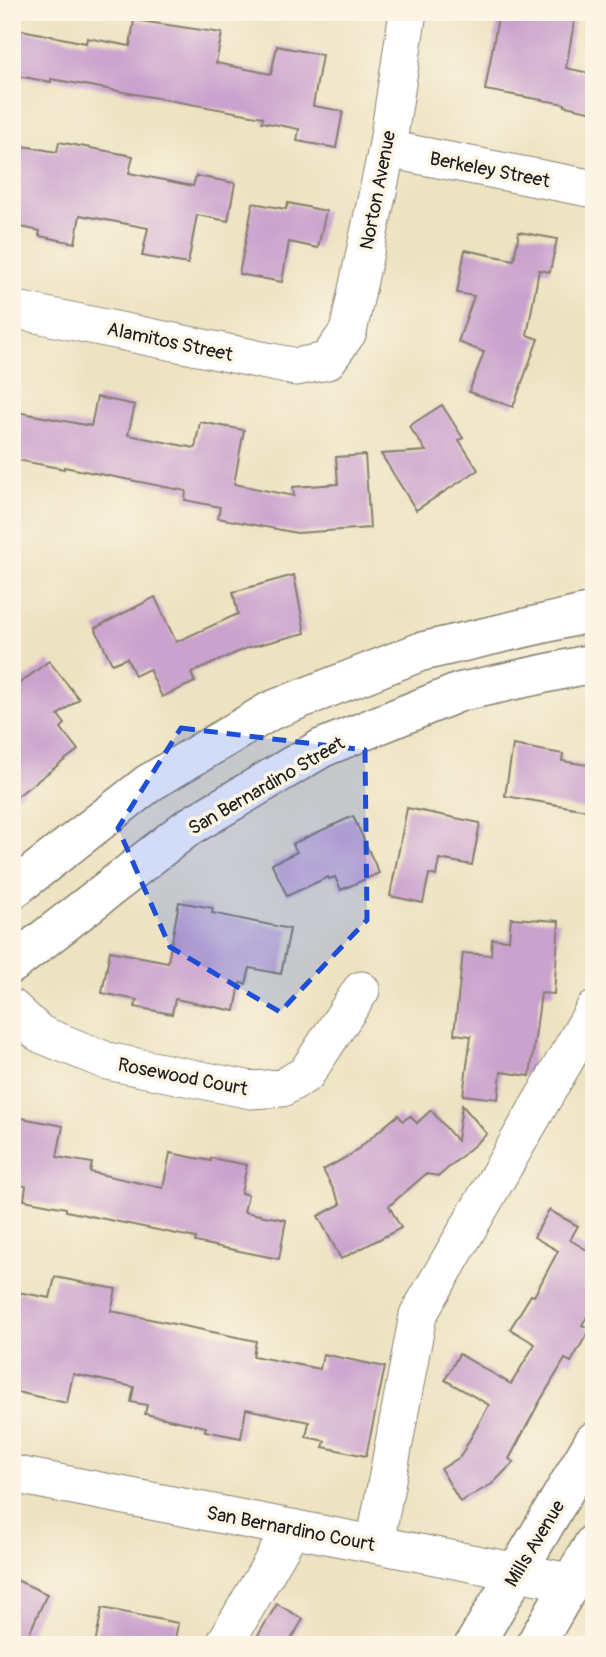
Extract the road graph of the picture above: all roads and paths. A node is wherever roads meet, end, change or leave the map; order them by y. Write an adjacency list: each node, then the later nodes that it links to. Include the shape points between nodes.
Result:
1 (408, 12): 2 (street, Norton Avenue)
2 (387, 149): 3 (street, Berkeley Street); 5 (street, Norton Avenue, via 348,332)
3 (594, 189)
4 (12, 309): 5 (street, Alamitos Street, via 296,367)
5 (327, 361)
6 (594, 612): 8 (main road, via 421,652 270,711 149,783)
7 (594, 663): 9 (main road, San Bernardino Street, via 460,692 322,748 187,828)
8 (12, 890)
9 (12, 964)
10 (361, 990): 11 (street, Rosewood Court, via 306,1074 282,1088 251,1090 107,1061 40,1034)
11 (12, 1008)
12 (594, 1010): 18 (street, via 418,1315)
13 (594, 1441): 15 (main road, Mills Avenue)
14 (12, 1474): 16 (street, San Bernardino Court)
15 (583, 1482): 19 (main road, Mills Avenue)
16 (292, 1528): 18 (street, San Bernardino Court); 21 (street)
17 (594, 1543): 20 (main road)
18 (375, 1544): 19 (street, San Bernardino Court)
19 (516, 1572): 20 (street, San Bernardino Court); 22 (main road, Mills Avenue)
20 (569, 1582): 23 (main road)
21 (224, 1645)
22 (474, 1645)
23 (535, 1645)

